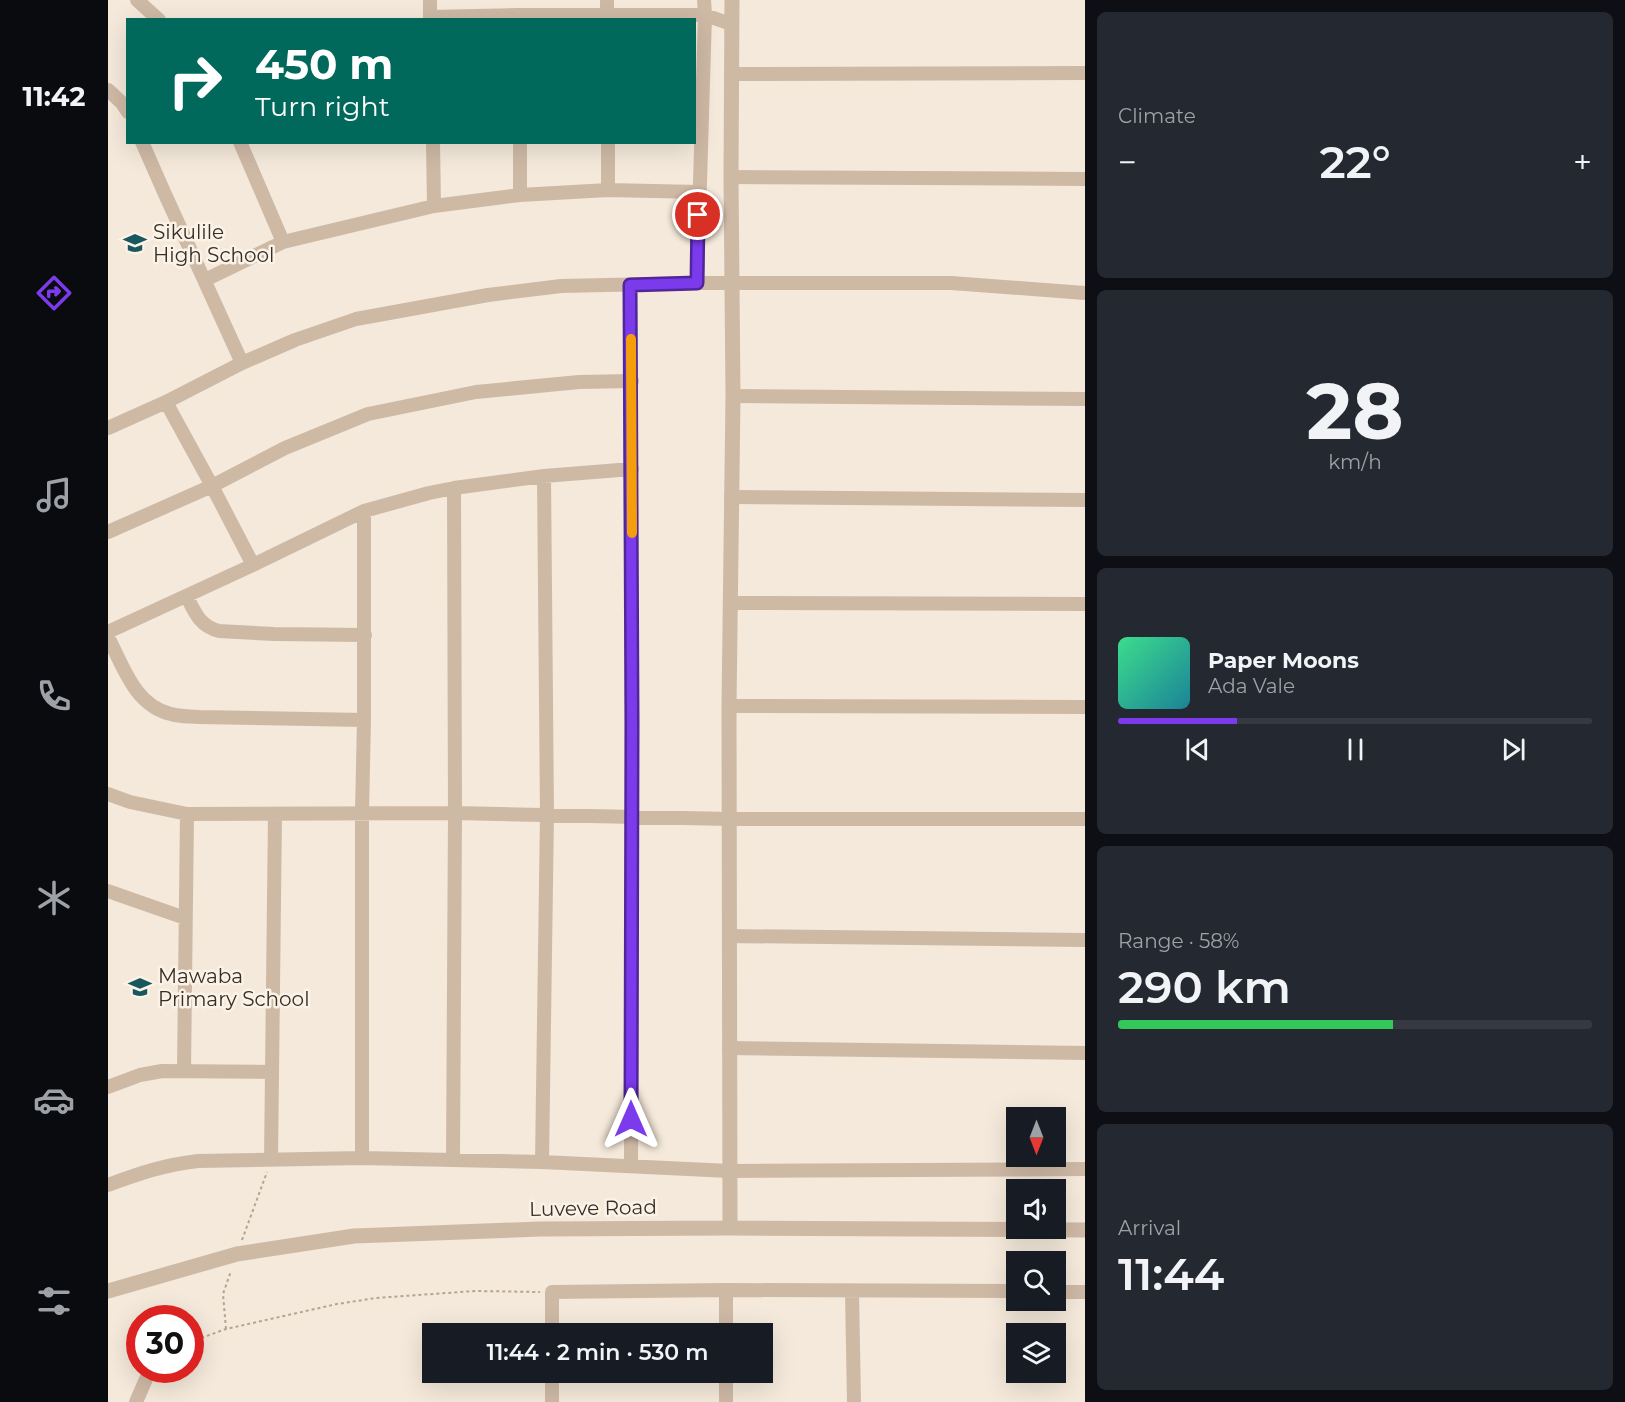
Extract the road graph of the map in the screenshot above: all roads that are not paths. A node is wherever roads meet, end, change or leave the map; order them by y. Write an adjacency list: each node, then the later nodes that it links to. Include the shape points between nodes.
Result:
1 (137, 0): 9 (street)
2 (430, 0): 10 (street)
3 (518, 0): 8 (street)
4 (607, 0): 11 (street)
5 (704, 0): 7 (street)
6 (732, 0): 12 (street)
7 (705, 15): 11 (street); 12 (street); 25 (street)
8 (518, 17): 10 (street); 11 (street)
9 (157, 18)
10 (430, 18)
11 (607, 18)
12 (731, 24): 14 (street)
13 (1085, 73): 14 (street)
14 (732, 74): 22 (street)
15 (108, 90): 16 (street)
16 (126, 109)
17 (143, 144): 29 (street)
18 (241, 144): 28 (street)
19 (433, 144): 27 (street)
20 (520, 144): 26 (street)
21 (608, 144): 24 (street)
22 (731, 177): 23 (street); 31 (street)
23 (1085, 179)
24 (608, 190): 25 (street); 26 (street)
25 (699, 192): 30 (street)
26 (520, 195): 27 (street)
27 (434, 206): 28 (street)
28 (283, 242): 29 (street)
29 (205, 280): 34 (street)
30 (697, 283): 31 (street); 32 (street)
31 (733, 284): 33 (street, via 951,283); 36 (street)
32 (630, 285): 34 (street, via 561,286 488,295 356,319); 35 (street)
33 (1085, 293)
34 (242, 363): 38 (street)
35 (632, 381): 40 (street); 42 (street, via 476,392 368,414 285,448)
36 (733, 396): 37 (street); 44 (street)
37 (1085, 399)
38 (166, 402): 39 (street); 42 (street)
39 (108, 428)
40 (632, 469): 41 (street); 63 (street)
41 (544, 476): 43 (street); 62 (street)
42 (212, 486): 47 (street); 48 (street)
43 (454, 488): 46 (street); 59 (street)
44 (732, 497): 45 (street); 50 (street)
45 (1085, 500)
46 (364, 511): 48 (street); 53 (street)
47 (108, 532)
48 (253, 566): 49 (street)
49 (187, 597): 52 (street); 53 (street, via 198,619 219,631)
50 (730, 603): 51 (street); 54 (street)
51 (1085, 604)
52 (108, 634): 56 (street, via 138,694 172,715)
53 (364, 635): 56 (street)
54 (729, 706): 55 (street); 64 (street)
55 (1085, 707)
56 (364, 720): 58 (street)
57 (108, 794): 60 (street)
58 (362, 813): 59 (street); 61 (street); 75 (street)
59 (455, 813): 62 (street); 77 (street)
60 (187, 814): 61 (street); 67 (street)
61 (275, 814): 73 (street)
62 (547, 814): 63 (street); 78 (street)
63 (632, 817): 64 (street); 79 (street)
64 (729, 819): 65 (street); 68 (street)
65 (1085, 819)
66 (108, 891): 67 (street)
67 (185, 918): 72 (street)
68 (729, 936): 69 (street); 70 (street)
69 (1085, 940)
70 (729, 1048): 71 (street); 81 (street)
71 (1085, 1053)
72 (184, 1071): 73 (street); 74 (street, via 140,1074)
73 (272, 1072): 76 (street)
74 (108, 1087)
75 (362, 1158): 76 (street); 77 (street)
76 (271, 1160): 82 (street, via 172,1164)
77 (453, 1160): 78 (street)
78 (542, 1162): 79 (street)
79 (631, 1165): 81 (street)
80 (1085, 1170): 81 (street)
81 (729, 1171): 83 (street)
82 (108, 1185)
83 (730, 1228): 84 (street, Luveve Road); 86 (street, Luveve Road, via 540,1229 354,1236 237,1254)
84 (1085, 1230)
85 (726, 1290): 87 (street); 91 (street, via 552,1292); 92 (street)
86 (108, 1291)
87 (852, 1291): 88 (street); 99 (street)
88 (1006, 1291)
89 (1066, 1292): 90 (street)
90 (1085, 1292)
91 (552, 1323)
92 (726, 1323)
93 (144, 1383): 96 (street)
94 (552, 1383): 97 (street)
95 (726, 1383): 98 (street)
96 (136, 1402)
97 (552, 1402)
98 (726, 1402)
99 (854, 1402)

